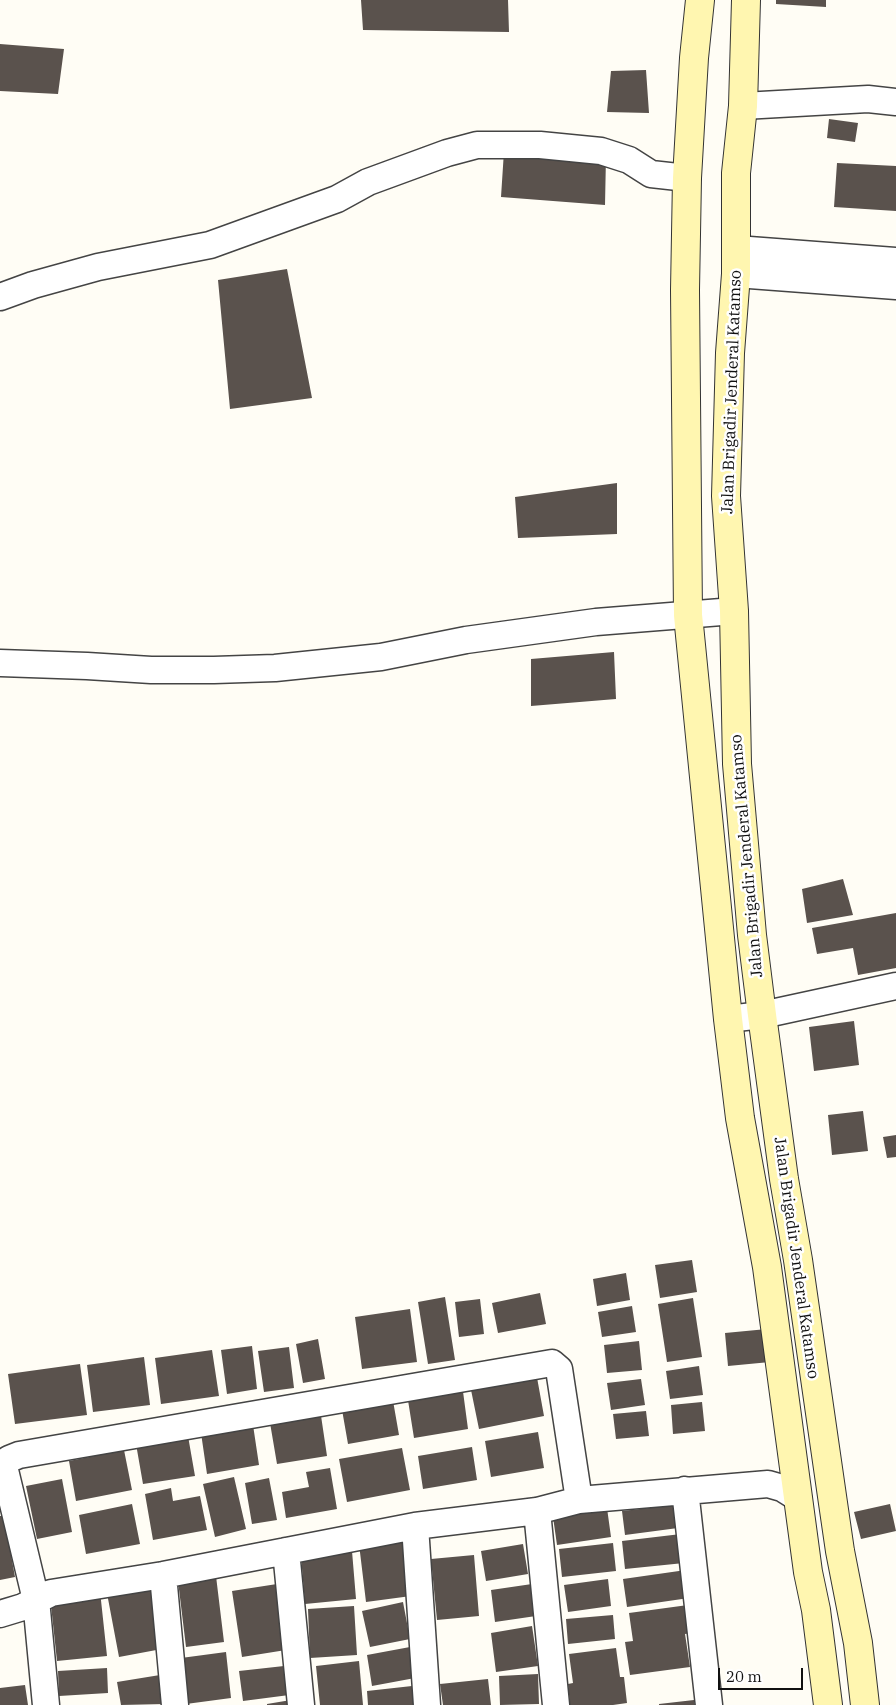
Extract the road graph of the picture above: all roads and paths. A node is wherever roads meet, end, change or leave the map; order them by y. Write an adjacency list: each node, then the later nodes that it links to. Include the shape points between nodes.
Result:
1 (700, 0): 5 (main road, Jalan Brigadir Jenderal Katamso)
2 (746, 0): 4 (main road, Jalan Brigadir Jenderal Katamso)
3 (896, 102): 4 (street, via 868,99)
4 (743, 106): 6 (main road, Jalan Brigadir Jenderal Katamso, via 736,173)
5 (687, 178): 9 (street, via 650,174 629,160 601,151 540,145 477,146 447,153 368,182 337,198 210,245 98,268); 11 (main road, Jalan Brigadir Jenderal Katamso)
6 (736, 261): 7 (street); 8 (street); 10 (main road, Jalan Brigadir Jenderal Katamso, via 726,496)
7 (896, 261)
8 (896, 286)
9 (0, 297)
10 (734, 611): 11 (street); 13 (main road, Jalan Brigadir Jenderal Katamso, via 738,764)
11 (688, 615): 12 (street, via 596,622 466,640 381,657 275,668 151,670); 14 (main road, Jalan Brigadir Jenderal Katamso)
12 (0, 663)
13 (752, 935): 14 (main road); 16 (main road, Jalan Brigadir Jenderal Katamso)
14 (719, 936): 17 (main road, Jalan Brigadir Jenderal Katamso)
15 (896, 986): 16 (street)
16 (762, 1014): 17 (street); 34 (main road, Jalan Brigadir Jenderal Katamso, via 834,1513 858,1643)
17 (728, 1019): 19 (main road, Jalan Brigadir Jenderal Katamso, via 740,1118 768,1267)
18 (686, 1490): 19 (street, via 768,1484); 20 (street); 32 (street)
19 (798, 1498): 33 (main road, Jalan Brigadir Jenderal Katamso)
20 (579, 1500): 21 (street); 25 (street, via 558,1369 552,1363 19,1455 9,1459 4,1466)
21 (537, 1511): 22 (street); 31 (street)
22 (415, 1526): 23 (street); 30 (street)
23 (286, 1551): 24 (street); 29 (street)
24 (163, 1575): 25 (street, via 51,1593); 28 (street)
25 (36, 1600): 26 (street); 27 (street)
26 (0, 1614)
27 (46, 1705)
28 (175, 1705)
29 (301, 1705)
30 (427, 1705)
31 (556, 1705)
32 (709, 1705)
33 (828, 1705)
34 (864, 1705)

